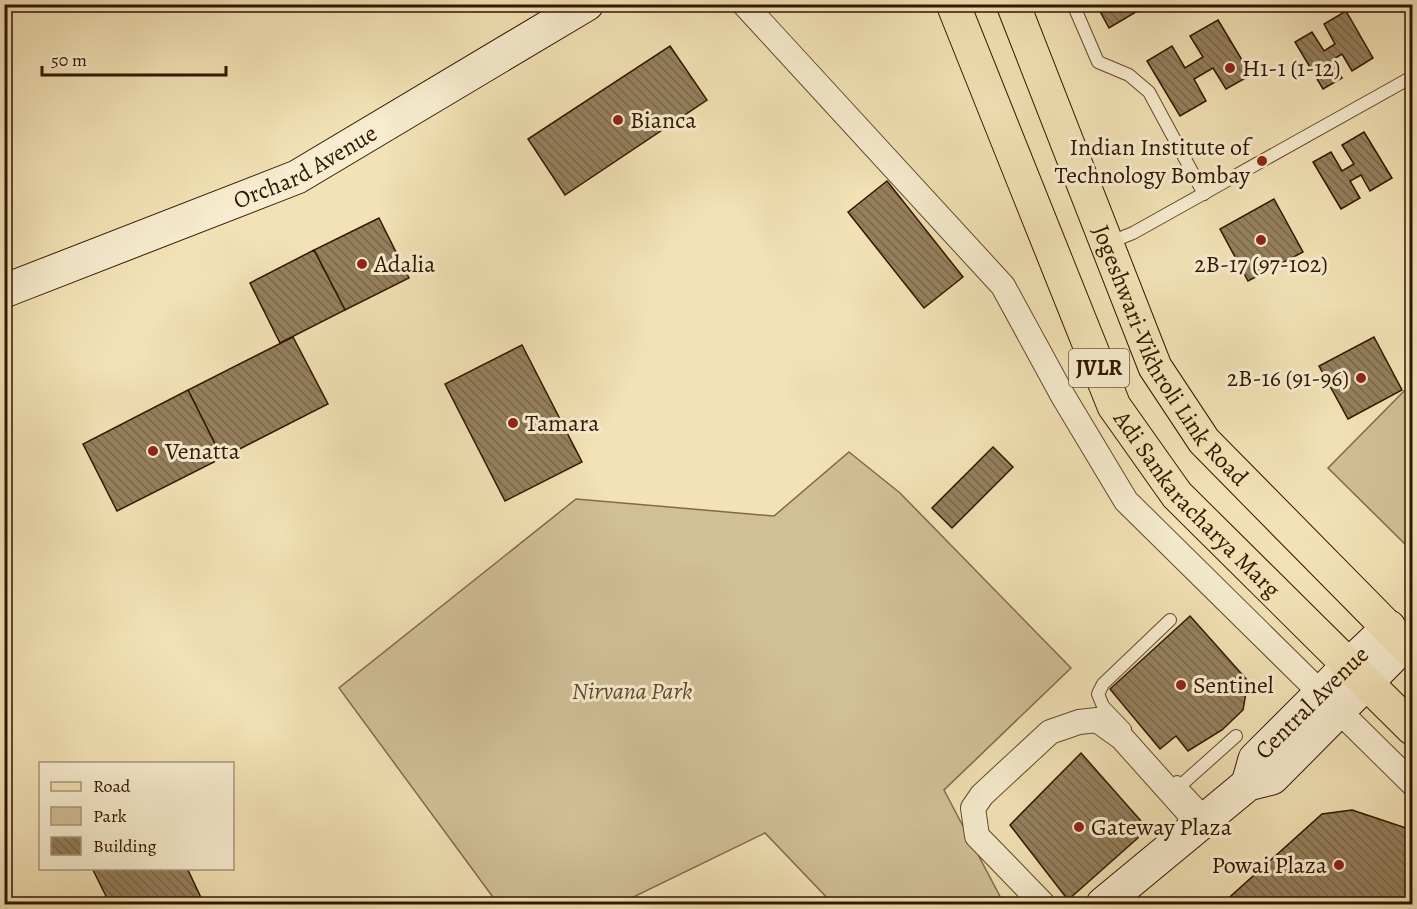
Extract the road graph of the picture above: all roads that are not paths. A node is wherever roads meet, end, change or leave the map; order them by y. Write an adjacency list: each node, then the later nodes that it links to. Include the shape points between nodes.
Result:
1 (587, 4): 11 (street, Orchard Avenue, via 297,177)
2 (744, 4): 15 (street, via 1003,286 1126,501)
3 (953, 4): 14 (main road, Adi Sankaracharya Marg / JVLR, via 1114,406 1177,495)
4 (1013, 4): 10 (main road, Jogeshwari-Vikhroli Link Road / JVLR)
5 (1073, 4): 9 (lane, via 1098,62 1129,75 1149,92)
6 (1408, 4): 7 (lane)
7 (1413, 9)
8 (1413, 77): 9 (lane)
9 (1204, 194): 10 (lane)
10 (1107, 244): 13 (main road, Jogeshwari-Vikhroli Link Road / JVLR, via 1155,367 1204,441)
11 (4, 291)
12 (1170, 620): 19 (lane, via 1103,684 1098,694 1103,706)
13 (1402, 641): 14 (street, Central Avenue)
14 (1358, 673): 15 (street, Central Avenue); 16 (main road, Adi Sankaracharya Marg / JVLR)
15 (1330, 701): 18 (street); 20 (street, Central Avenue, via 1255,759 1248,784)
16 (1413, 728)
17 (1236, 736): 19 (lane)
18 (1413, 783)
19 (1180, 786): 20 (lane)
20 (1204, 820): 21 (street, via 1122,738 1097,720 1050,732 973,808 977,836); 22 (street, Central Avenue)
21 (1043, 904)
22 (1103, 904)

